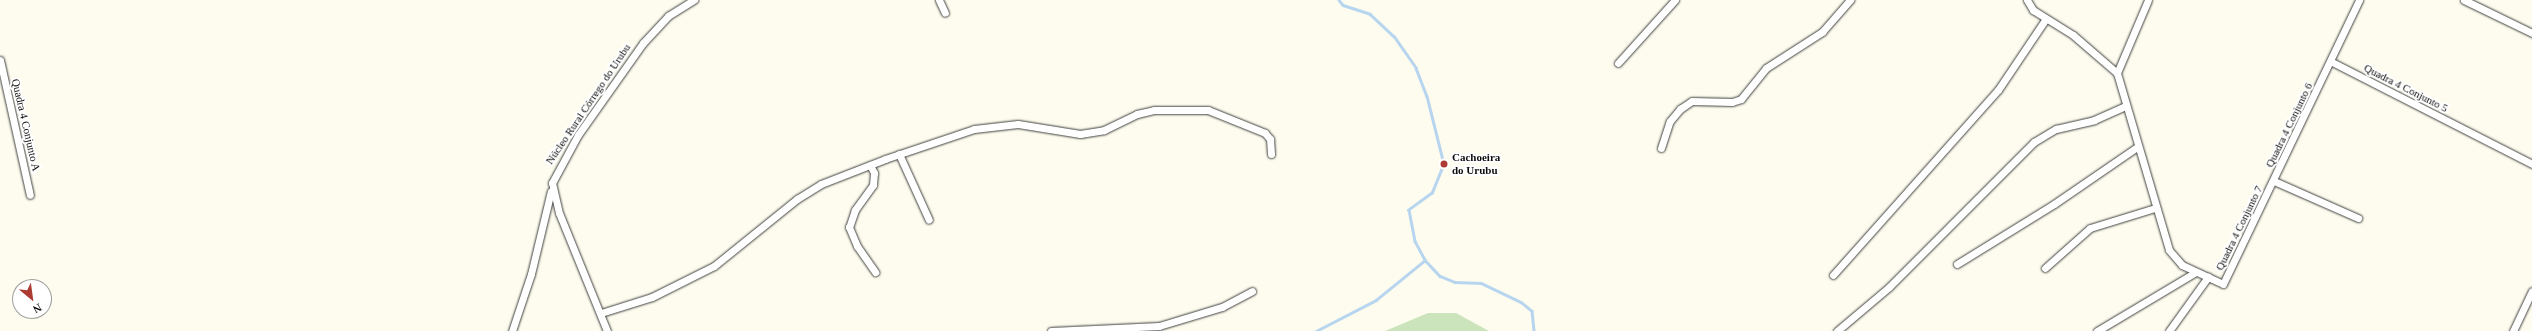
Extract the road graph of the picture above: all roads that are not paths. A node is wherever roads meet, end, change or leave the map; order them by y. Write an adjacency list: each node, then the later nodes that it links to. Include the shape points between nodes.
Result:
1 (694, 0): 24 (street, Núcleo Rural Córrego do Urubu, via 668,16 643,43 554,174)
2 (939, 0): 9 (street)
3 (1675, 0): 14 (street)
4 (1850, 0): 18 (street, via 1822,32 1766,68 1741,99 1732,102 1692,101 1680,109 1670,121)
5 (2028, 0): 10 (street, via 2033,10)
6 (2148, 0): 15 (street)
7 (2359, 0): 13 (street)
8 (2464, 0): 11 (street)
9 (945, 13)
10 (2045, 20): 15 (street, via 2073,36); 33 (street, via 2008,78)
11 (2532, 33)
12 (0, 60): 25 (street, Quadra 4 Conjunto A)
13 (2332, 62): 21 (street, Quadra 4 Conjunto 5); 23 (street, Quadra 4 Conjunto 6)
14 (1618, 63)
15 (2117, 73): 16 (street)
16 (2126, 106): 17 (street); 42 (street, via 2094,120 2056,129 2034,142 1889,287)
17 (2137, 147): 26 (street); 29 (street, via 2054,204)
18 (1661, 148)
19 (899, 154): 20 (street, via 992,125 1018,124 1080,134 1095,132 1137,114 1175,108 1208,110 1265,133 1270,139); 22 (street); 28 (street)
20 (1271, 154)
21 (2532, 164)
22 (870, 165): 31 (street, via 874,172 873,185 855,210 849,227 857,246); 38 (street, via 821,184 798,199 714,266 652,297)
23 (2274, 180): 27 (street, Quadra 4 Conjunto 6); 34 (street, Quadra 4 Conjunto 7, via 2223,284)
24 (552, 189): 38 (street); 39 (street, Núcleo Rural Córrego do Urubu)
25 (30, 195)
26 (2155, 208): 30 (street, via 2090,228); 32 (street, via 2169,250 2182,265)
27 (2358, 218)
28 (929, 220)
29 (1957, 264)
30 (2045, 268)
31 (875, 272)
32 (2196, 272): 34 (street); 43 (street)
33 (1833, 275)
34 (2208, 277): 44 (street)
35 (1252, 291): 41 (street, via 1222,307 1158,326)
36 (2532, 291): 37 (street)
37 (2530, 299): 45 (street)
38 (601, 313): 40 (street)
39 (512, 331)
40 (607, 331)
41 (1051, 331)
42 (1837, 331)
43 (2097, 331)
44 (2169, 331)
45 (2514, 331)

